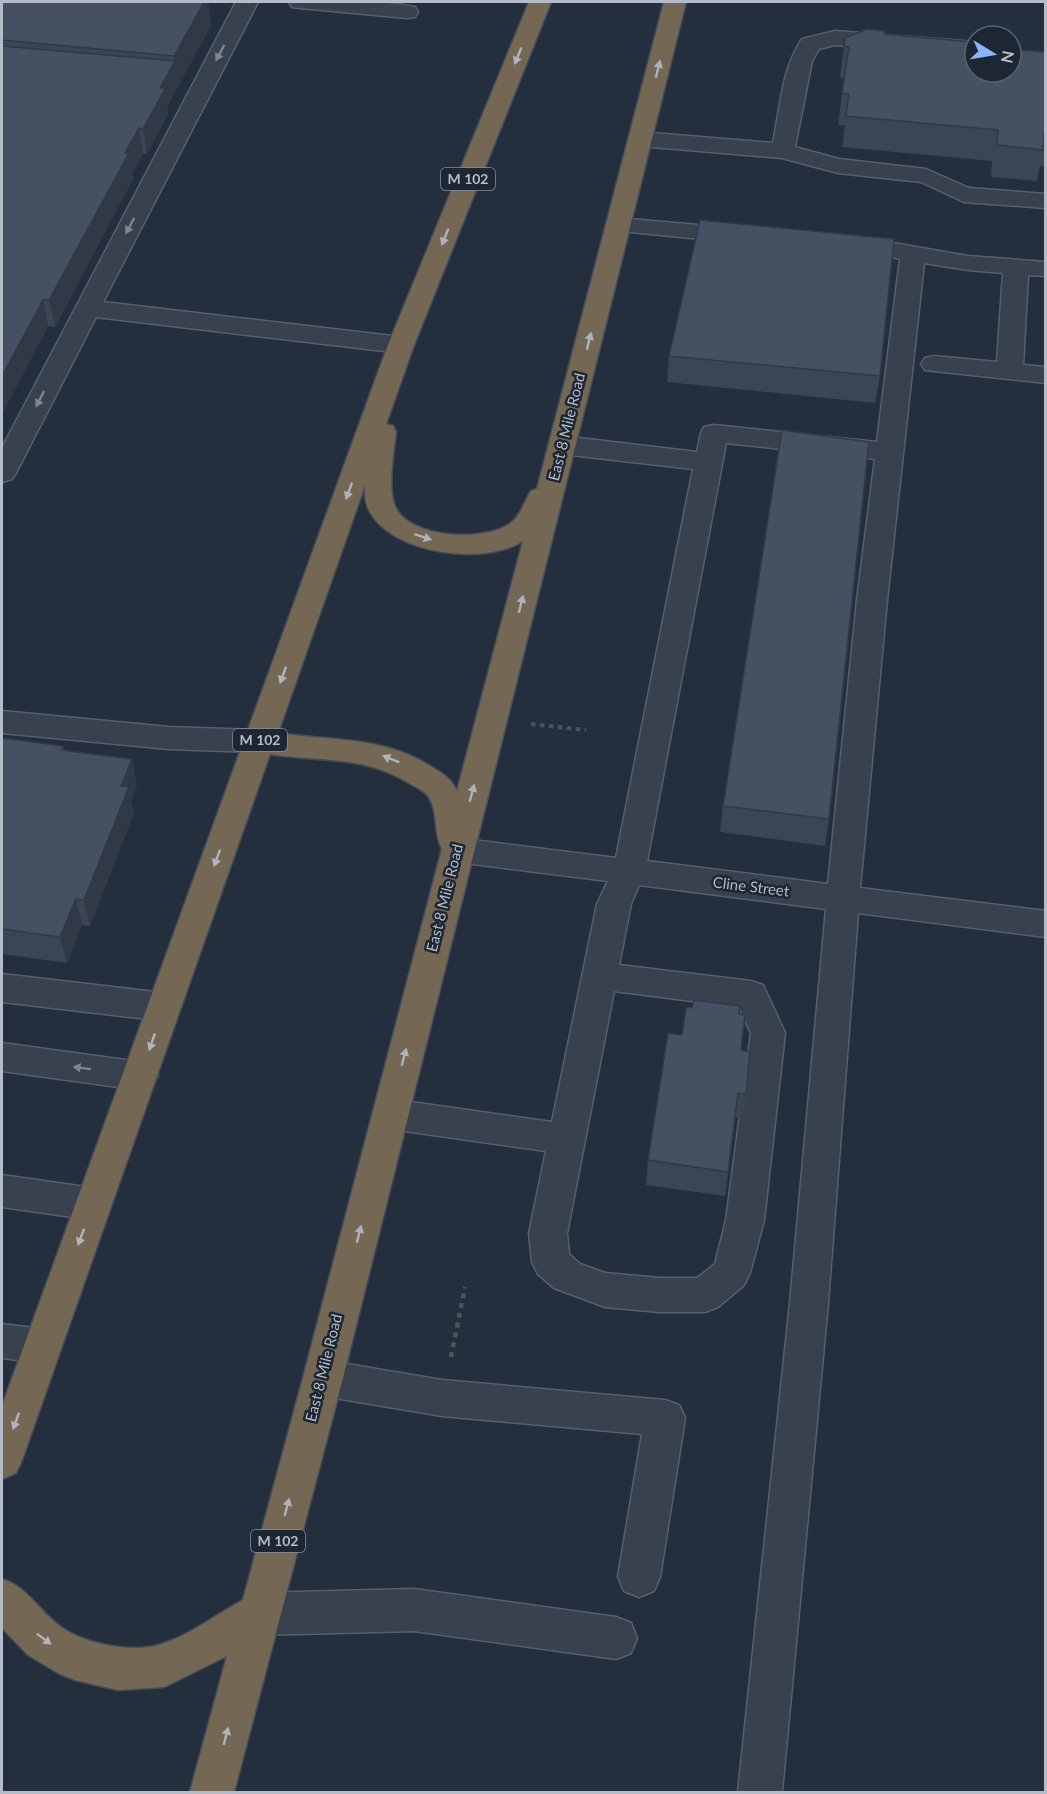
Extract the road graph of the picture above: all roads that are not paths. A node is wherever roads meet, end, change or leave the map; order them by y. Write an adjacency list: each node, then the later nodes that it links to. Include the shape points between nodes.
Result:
1 (247, 2): 16 (street, one-way to 16)
2 (300, 2): 5 (street)
3 (540, 2): 17 (highway, M 102, one-way to 17)
4 (675, 2): 7 (highway, East 8 Mile Road / M 102, one-way to 4)
5 (407, 12)
6 (963, 49): 8 (street, via 836,38 810,44 801,61)
7 (640, 139): 8 (street); 10 (highway, East 8 Mile Road / M 102)
8 (783, 151): 9 (street, via 838,166 926,176 964,195)
9 (1046, 201)
10 (618, 225): 11 (street); 21 (highway, East 8 Mile Road / M 102, one-way to 10)
11 (762, 238)
12 (867, 248): 13 (street)
13 (913, 252): 14 (street, via 968,263); 22 (street)
14 (1016, 266): 15 (street); 19 (street)
15 (1046, 269)
16 (87, 308): 17 (street); 24 (street, one-way to 24)
17 (399, 351): 21 (highway, one-way to 21, via 378,455 379,478 381,508 408,532 440,543 471,545 501,541 522,529 544,493); 26 (highway, M 102, one-way to 26)
18 (933, 364): 19 (street)
19 (1010, 372): 20 (street)
20 (1046, 375)
21 (562, 445): 23 (street); 27 (highway, East 8 Mile Road / M 102, one-way to 21)
22 (888, 452): 23 (street, via 714,433); 29 (street)
23 (708, 462): 28 (street)
24 (2, 473)
25 (2, 722): 26 (street, via 169,738)
26 (260, 741): 27 (highway, one-way to 26, via 449,810 439,787 414,770 387,756 358,749 303,748); 33 (highway, M 102, one-way to 33)
27 (457, 850): 28 (street, Cline Street); 36 (highway, East 8 Mile Road / M 102, one-way to 27)
28 (628, 873): 29 (street, Cline Street); 31 (street, via 614,904)
29 (843, 898): 30 (street, Cline Street); 49 (street, via 809,1303)
30 (1046, 924)
31 (600, 976): 37 (street); 37 (street, via 751,995 768,1033 745,1220 731,1273 705,1294 660,1295 605,1290 567,1276 551,1262 548,1233)
32 (2, 988): 33 (street)
33 (164, 1007): 35 (highway, M 102, one-way to 35)
34 (2, 1057): 35 (street, one-way to 34)
35 (140, 1076): 39 (highway, M 102)
36 (390, 1114): 37 (street); 42 (highway, East 8 Mile Road / M 102, one-way to 36)
37 (566, 1139)
38 (2, 1191): 39 (street)
39 (93, 1204): 41 (highway, M 102, one-way to 41)
40 (2, 1341): 41 (street)
41 (42, 1346): 43 (highway, M 102, one-way to 43)
42 (323, 1377): 44 (street, via 442,1398 665,1418); 46 (highway, East 8 Mile Road / M 102, one-way to 42)
43 (2, 1460)
44 (639, 1577)
45 (2, 1599): 46 (highway, one-way to 46, via 43,1640 75,1659 118,1669 164,1665)
46 (258, 1614): 47 (street, via 414,1610); 48 (highway, East 8 Mile Road / M 102, one-way to 46)
47 (616, 1638)
48 (212, 1792)
49 (760, 1792)

